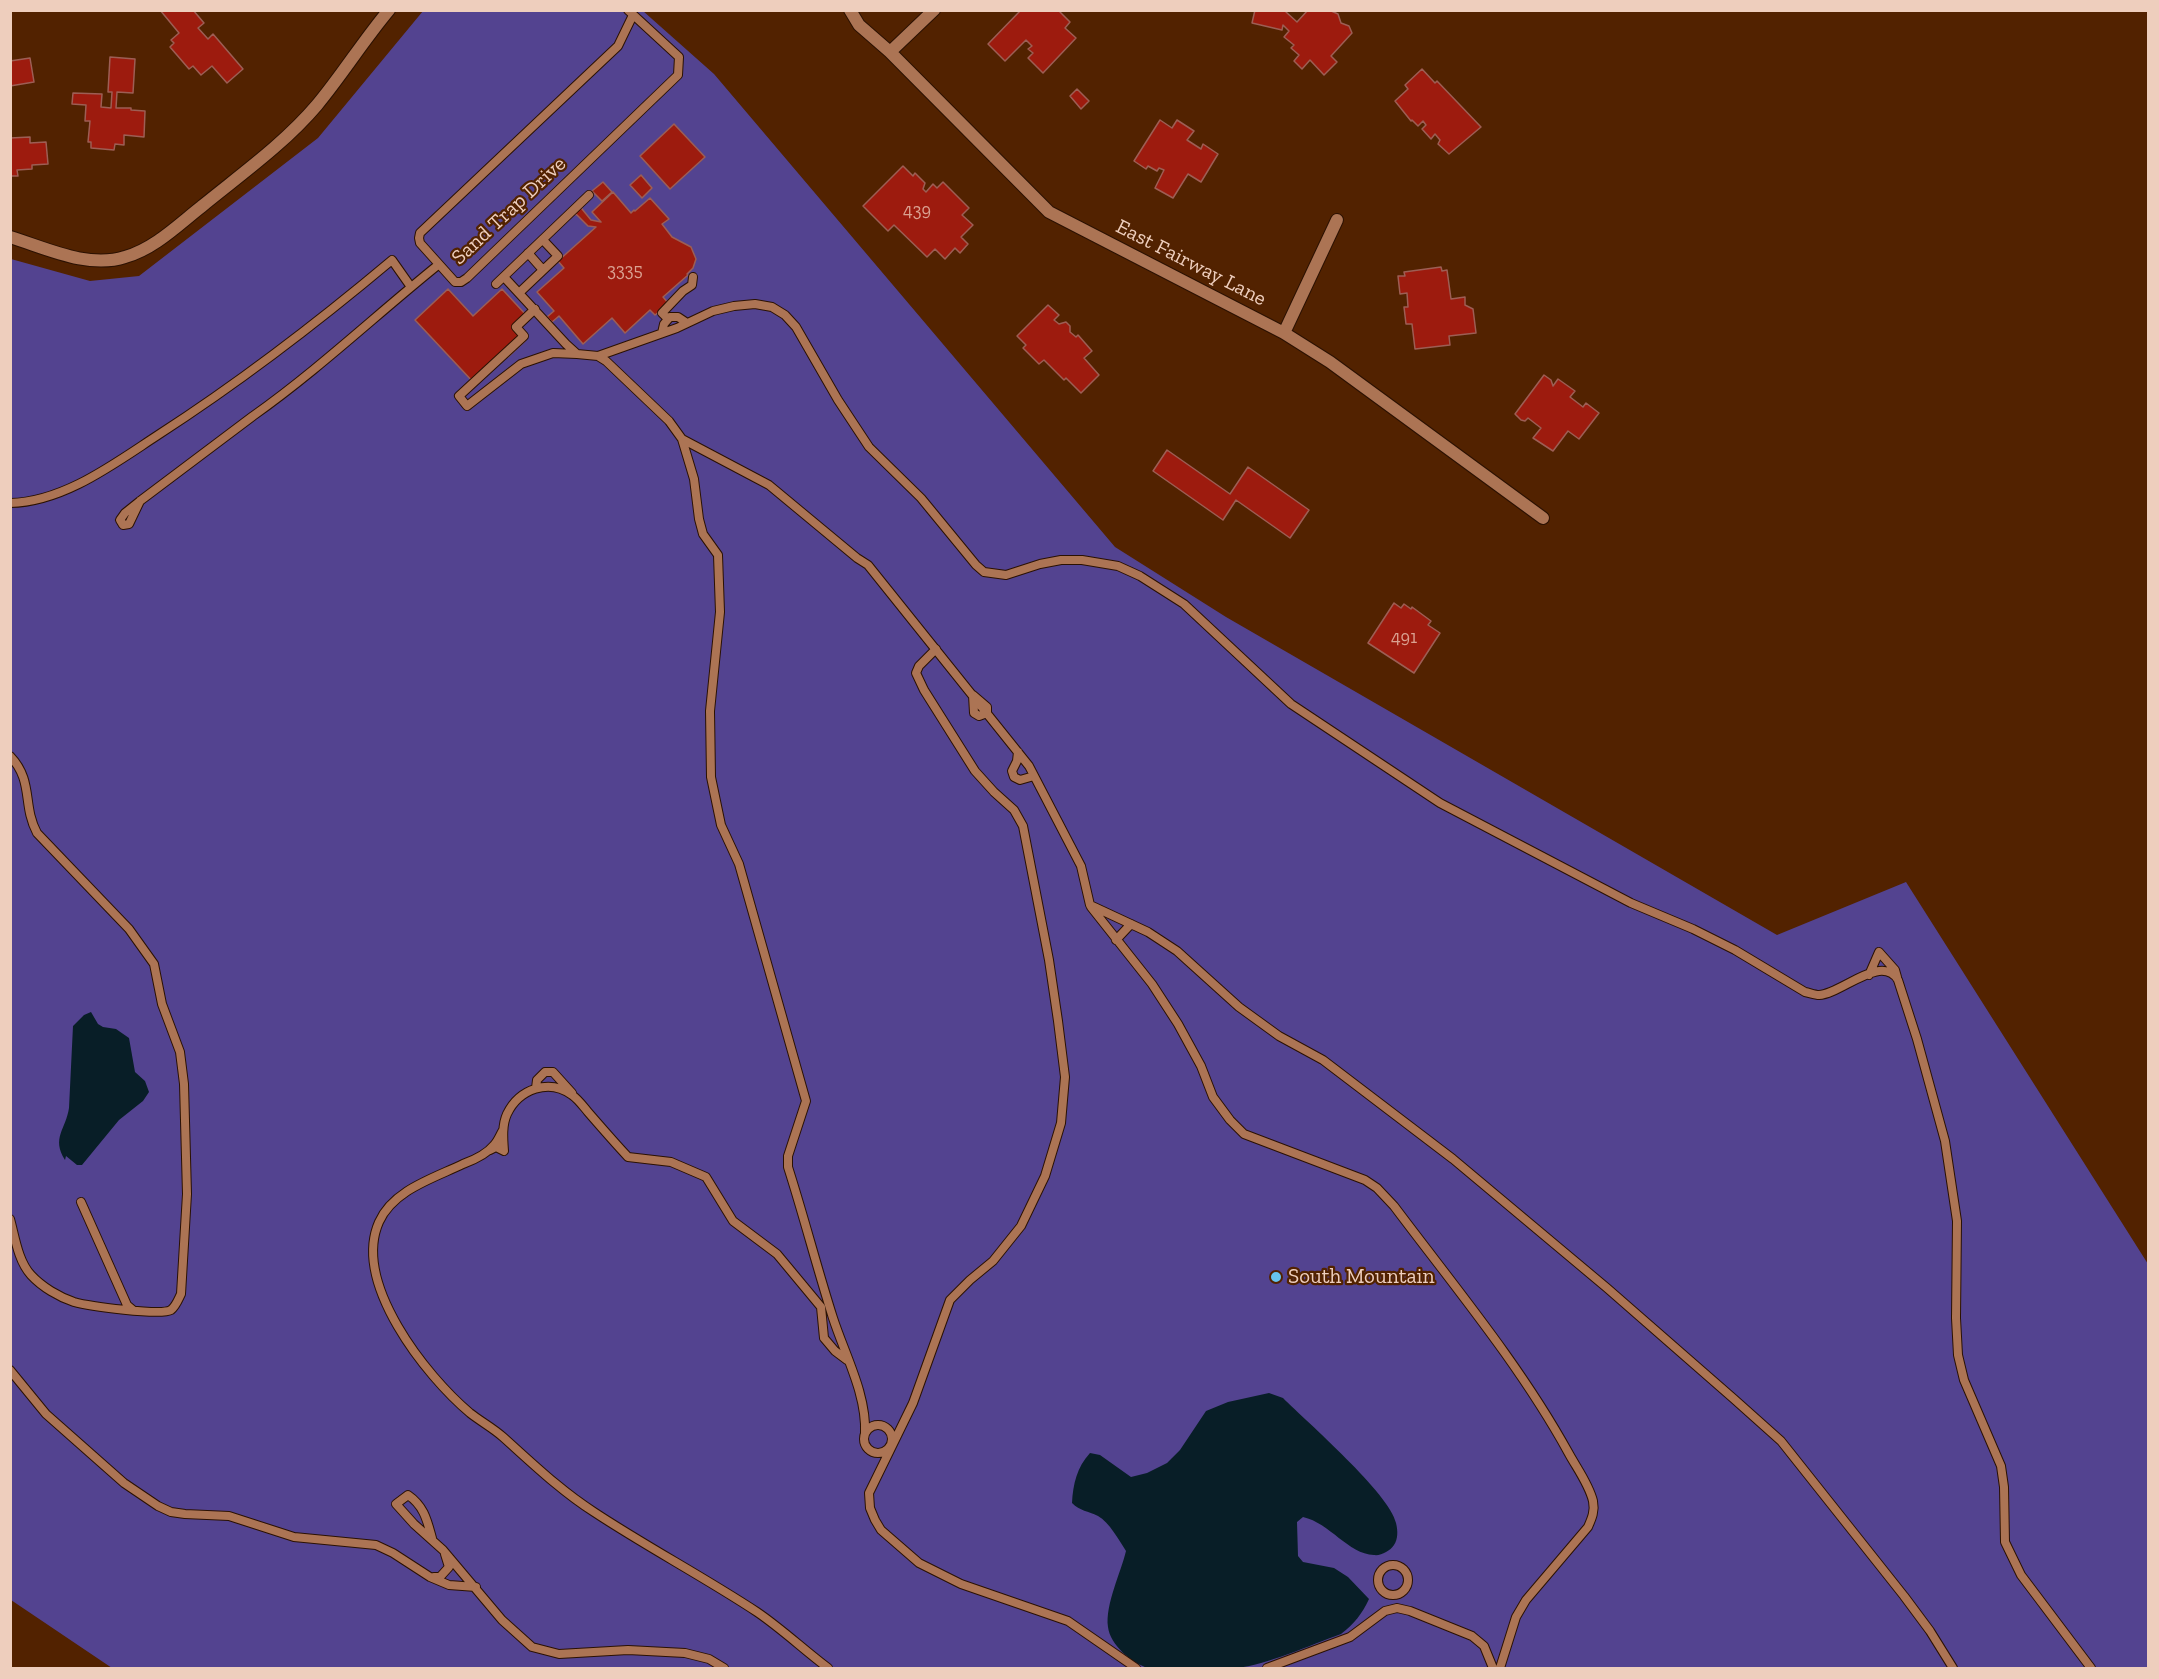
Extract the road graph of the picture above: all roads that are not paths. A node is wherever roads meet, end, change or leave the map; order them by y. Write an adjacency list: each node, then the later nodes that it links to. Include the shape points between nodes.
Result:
1 (388, 10): 8 (street, via 316,106 285,139 146,248 124,258 99,261)
2 (850, 10): 5 (street, East Fairway Lane, via 859,25)
3 (934, 10): 5 (street)
4 (631, 13): 11 (lane, via 618,46 420,233 420,243); 11 (lane, Sand Trap Drive, via 679,57 678,75 467,278 454,282)
5 (890, 52): 22 (street, East Fairway Lane, via 1048,212)
6 (589, 195): 9 (lane)
7 (1337, 220): 22 (street)
8 (10, 237)
9 (543, 240): 10 (lane); 12 (lane, via 558,256)
10 (528, 254): 12 (lane); 13 (lane)
11 (438, 265): 16 (lane, Sand Trap Drive)
12 (543, 270): 17 (lane)
13 (504, 277): 15 (lane); 17 (lane)
14 (693, 277): 19 (lane, via 692,285 662,313)
15 (496, 284)
16 (411, 287): 26 (lane, Sand Trap Drive, via 305,377); 27 (lane, via 392,260 253,371 112,465 65,491)
17 (519, 293): 18 (lane)
18 (535, 309): 23 (lane); 23 (lane, via 516,327 524,336 459,396 467,406 521,364 553,353)
19 (668, 320): 20 (lane, via 678,317); 21 (lane)
20 (687, 323): 21 (lane); 36 (lane, via 713,311 754,304 772,307 785,315 869,447 921,498 984,572 1006,575 1040,564 1082,560 1118,566 1140,576 1184,604 1291,704 1468,819 1631,903 1735,950 1805,992 1831,992)
21 (662, 333): 24 (lane)
22 (1284, 333): 28 (street, East Fairway Lane, via 1330,362)
23 (577, 354): 24 (lane)
24 (598, 356): 25 (lane, via 643,394)
25 (682, 439): 29 (lane, via 769,485 868,565); 45 (lane, via 694,479 703,534 718,555 720,612 710,711 711,777 721,825 740,864 806,1101 788,1167)
26 (140, 501)
27 (10, 503)
28 (1542, 518)
29 (936, 649): 30 (lane); 52 (lane, via 916,674 975,771 1014,810 1023,826 1049,960 1065,1077 1061,1123 1045,1176 1008,1244 950,1300)
30 (1018, 752): 32 (lane); 32 (lane, via 1014,777 1020,780)
31 (10, 756): 44 (lane, via 24,776 29,813 37,833 116,915 154,964 162,1004 180,1052 187,1194 181,1294 170,1311)
32 (1034, 776): 33 (lane, via 1081,866)
33 (1090, 905): 34 (lane); 35 (lane)
34 (1131, 924): 35 (lane); 71 (lane, via 1177,951 1239,1007 1279,1036 1323,1060 1453,1159 1766,1427 1904,1596)
35 (1116, 940): 63 (lane, via 1178,1024 1213,1098 1244,1134 1365,1180 1395,1206 1527,1387 1586,1485 1594,1513 1588,1527 1526,1600)
36 (1869, 975): 37 (lane, via 1887,970); 37 (lane, via 1879,952 1895,970)
37 (1898, 980): 72 (lane, via 1945,1141 1957,1221 1958,1355 1967,1387 2001,1466 2005,1542 2021,1575)
38 (536, 1088): 39 (lane, via 558,1088); 39 (lane, via 537,1080 545,1072 553,1072); 66 (lane, via 516,1099 506,1116 504,1150 496,1148 418,1185 397,1200 379,1223 373,1251 388,1308 422,1363 462,1405 548,1477 593,1512 758,1612)
39 (573, 1095): 47 (lane, via 628,1157 671,1162 706,1177 733,1221 777,1254 821,1307 824,1338)
40 (81, 1202): 42 (lane)
41 (10, 1219): 43 (lane, via 29,1274 74,1302)
42 (122, 1292): 43 (lane); 44 (lane)
43 (112, 1308): 44 (lane)
44 (133, 1310)
45 (834, 1322): 46 (lane); 48 (lane, via 846,1343)
46 (842, 1344): 47 (lane, via 838,1349); 48 (lane)
47 (832, 1348): 48 (lane)
48 (846, 1358): 50 (lane)
49 (10, 1370): 57 (lane, via 46,1414 124,1483 158,1506 185,1514 230,1516 294,1537 376,1545)
50 (869, 1424): 51 (lane); 53 (lane, via 865,1443)
51 (888, 1430): 52 (lane); 53 (lane, via 892,1438 890,1447 882,1453)
52 (898, 1434): 54 (lane)
53 (869, 1450): 54 (lane)
54 (880, 1470): 67 (lane, via 869,1493 874,1520 919,1563 961,1584 1068,1621)
55 (432, 1538): 55 (lane, via 416,1501 408,1495 396,1504); 56 (lane)
56 (443, 1550): 57 (lane, via 449,1567 440,1577); 58 (lane)
57 (430, 1577): 58 (lane, via 449,1585)
58 (476, 1587): 65 (lane, via 502,1620 532,1647 559,1654 628,1650 685,1653 709,1659)
59 (1403, 1592): 60 (lane); 60 (lane, via 1408,1575 1402,1567 1393,1565 1383,1569 1378,1578 1380,1589); 61 (lane, via 1400,1602)
60 (1389, 1595): 62 (lane)
61 (1404, 1610): 62 (lane); 64 (lane, via 1472,1636 1484,1646)
62 (1385, 1611): 68 (lane, via 1350,1637)
63 (1505, 1652): 64 (lane, via 1494,1666); 70 (lane)
64 (1489, 1659): 69 (lane)
65 (724, 1668)
66 (828, 1668)
67 (1137, 1668)
68 (1267, 1668)
69 (1493, 1668)
70 (1500, 1668)
71 (1953, 1668)
72 (2091, 1668)

